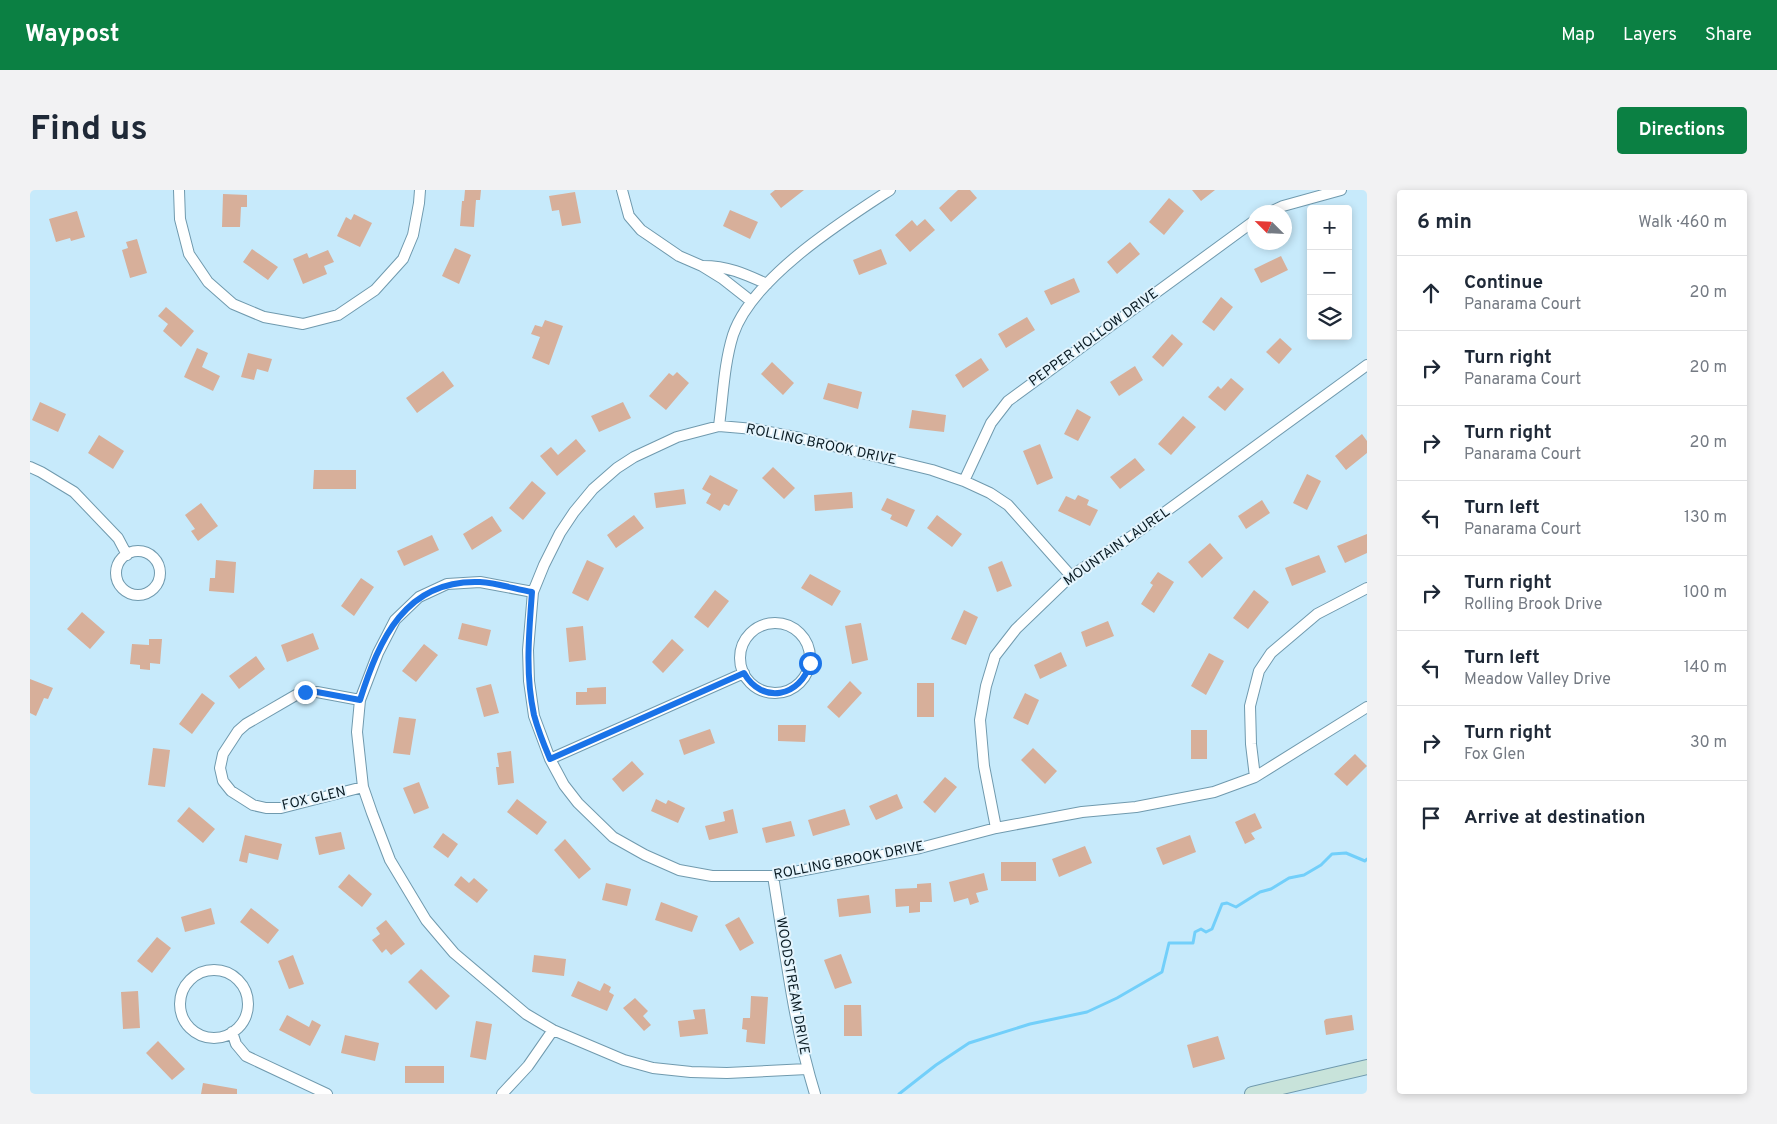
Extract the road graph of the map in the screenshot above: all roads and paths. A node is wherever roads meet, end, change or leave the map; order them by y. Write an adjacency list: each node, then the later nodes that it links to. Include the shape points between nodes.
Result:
1 (179, 190): 2 (street, via 180,219 189,254 208,282 233,304 264,317 303,324 338,315 375,290 403,259 413,235)
2 (420, 190)
3 (622, 190): 8 (street, via 629,216 641,230 679,256)
4 (890, 190): 9 (street, via 786,265)
5 (1341, 190): 6 (street)
6 (1286, 205)
7 (1247, 226): 14 (street, PEPPER HOLLOW DRIVE, via 1008,401 992,423)
8 (702, 266): 9 (street, via 720,266); 10 (street)
9 (767, 284): 10 (street)
10 (751, 301): 12 (street, via 733,335)
11 (1367, 364): 16 (street, MOUNTAIN LAUREL, via 1135,534)
12 (719, 426): 14 (street, ROLLING BROOK DRIVE, via 800,438); 18 (street, ROLLING BROOK DRIVE, via 676,437 634,457 593,489 560,532)
13 (30, 467): 15 (street, via 74,492 118,538)
14 (964, 480): 16 (street, ROLLING BROOK DRIVE, via 1008,505)
15 (126, 555): 15 (street, via 117,569 120,586 135,595 153,590 160,578 156,560 145,552)
16 (1071, 576): 25 (street, MOUNTAIN LAUREL, via 1016,629 995,656 986,686 980,720 984,766)
17 (1367, 588): 23 (street, via 1317,614 1271,653 1259,672 1250,706)
18 (532, 592): 20 (street, via 480,582 447,584 419,597 395,620); 22 (street, ROLLING BROOK DRIVE, via 529,681 534,716)
19 (744, 673): 19 (street, via 740,660 742,646 760,627 773,623 787,625 807,643 810,656 808,670 790,690 764,691 752,684); 22 (street)
20 (360, 700): 24 (street, via 357,732); 24 (street, FOX GLEN, via 317,692 296,696 238,731 224,754 220,768 231,791 253,805 266,808 281,808)
21 (1367, 707): 23 (street, ROLLING BROOK DRIVE)
22 (550, 759): 26 (street, ROLLING BROOK DRIVE, via 578,803 613,837 645,856 679,870 712,876)
23 (1255, 777): 25 (street, ROLLING BROOK DRIVE, via 1214,792)
24 (363, 787): 27 (street, via 390,860 426,920 468,966 526,1014)
25 (996, 828): 26 (street, ROLLING BROOK DRIVE, via 920,848)
26 (773, 876): 30 (street, WOODSTREAM DRIVE, via 790,985)
27 (553, 1030): 30 (street, via 624,1060 653,1068 727,1073); 32 (street, via 528,1066)
28 (232, 1032): 28 (street, via 208,1037 186,1024 180,1006 182,993 188,982 199,974 218,970 242,984 247,996 247,1010 242,1022); 31 (street, via 236,1044 246,1056)
29 (1367, 1067): 34 (street)
30 (808, 1069): 33 (street, WOODSTREAM DRIVE)
31 (327, 1094)
32 (502, 1094)
33 (815, 1094)
34 (1252, 1094)

